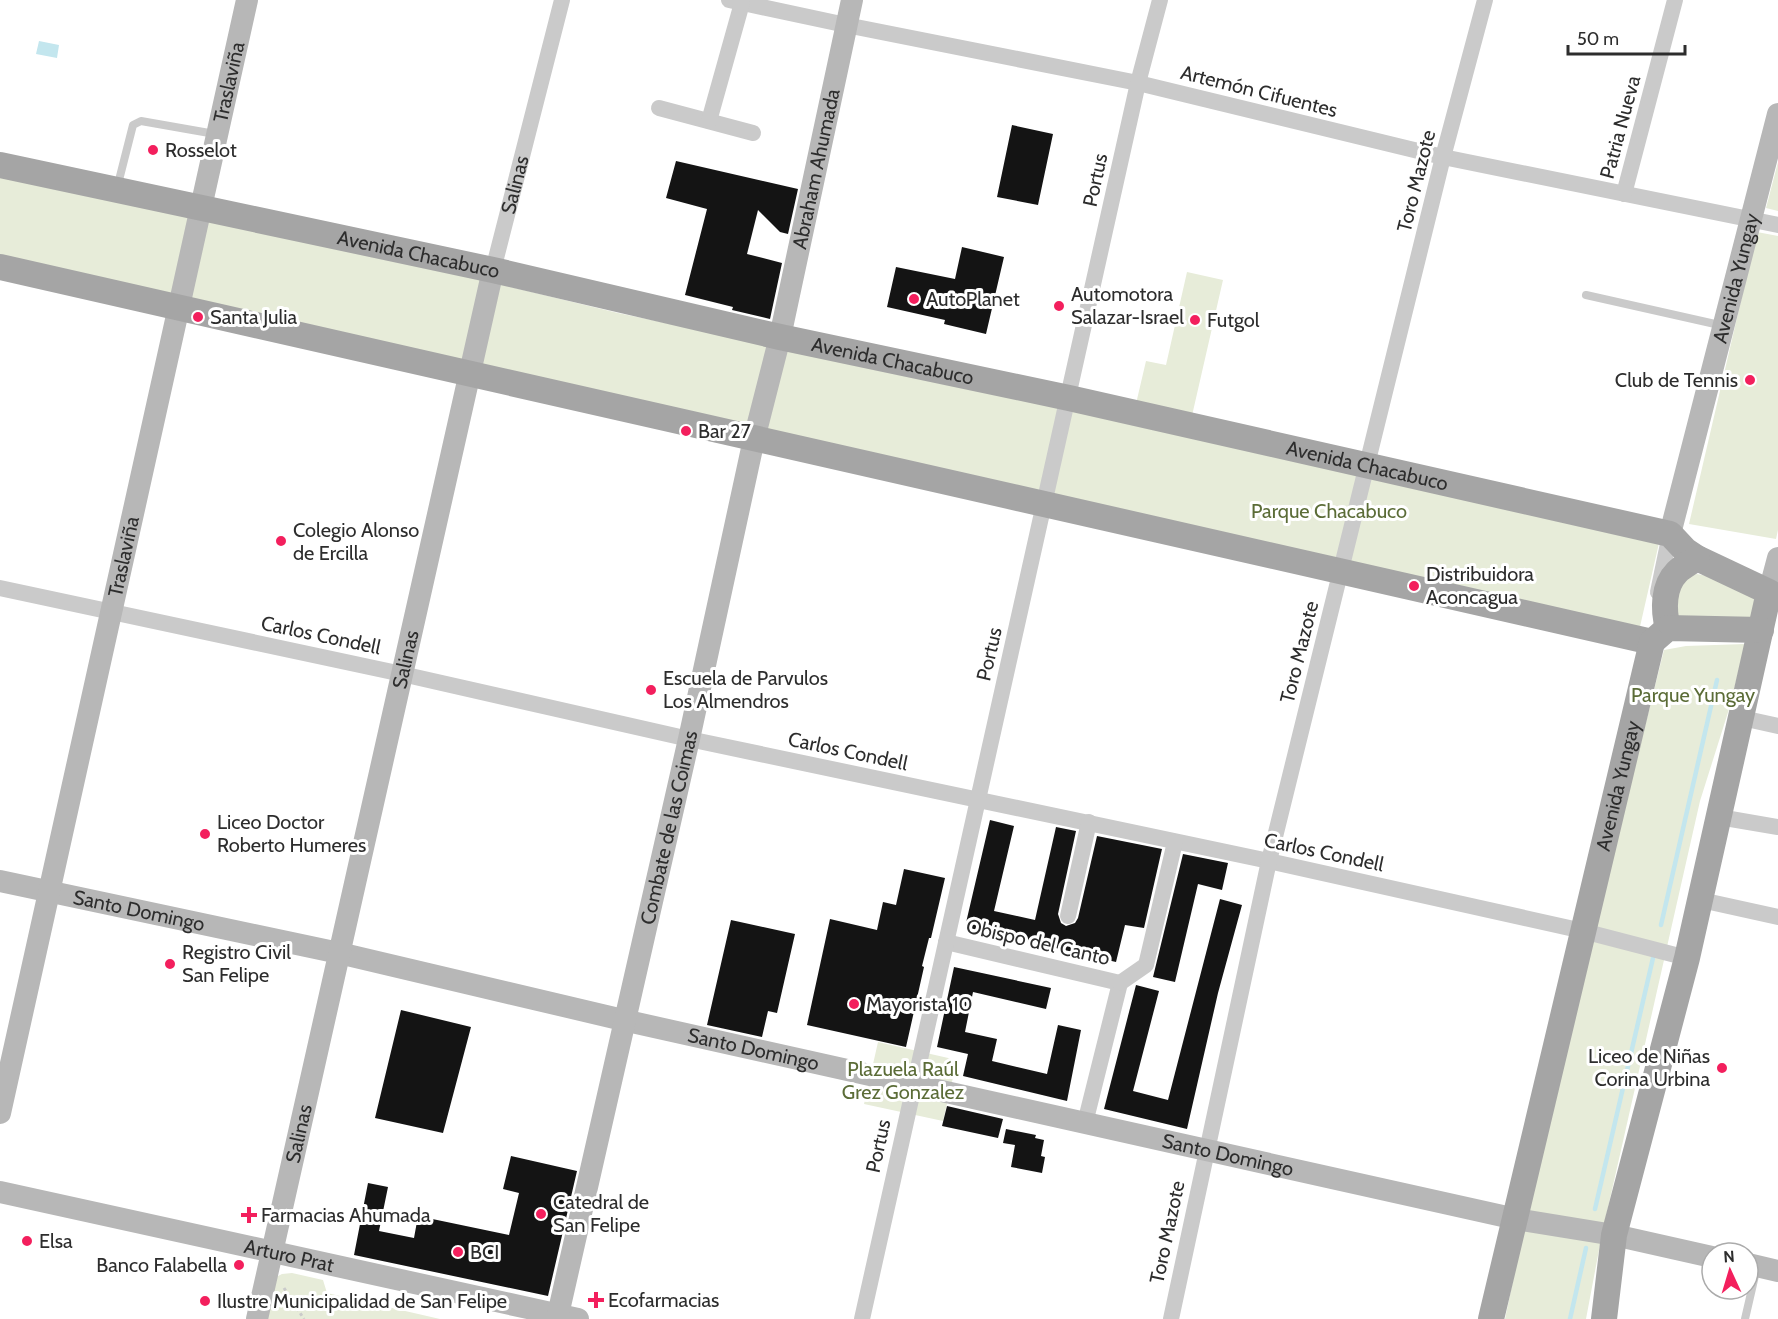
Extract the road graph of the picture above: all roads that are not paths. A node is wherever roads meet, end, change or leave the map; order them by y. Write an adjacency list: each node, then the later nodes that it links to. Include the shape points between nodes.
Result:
1 (247, 0): 14 (street, Traslaviña)
2 (562, 0): 23 (street, Salinas)
3 (852, 0): 8 (street, Abraham Ahumada)
4 (1160, 0): 9 (street, Portus)
5 (1485, 0): 15 (street, Toro Mazote)
6 (1675, 0): 18 (street, Patria Nueva)
7 (735, 1): 8 (street, Artemón Cifuentes); 12 (street)
8 (846, 25): 9 (street, Artemón Cifuentes); 27 (street, Abraham Ahumada)
9 (1138, 82): 15 (street, Artemón Cifuentes); 29 (street, Portus)
10 (659, 108): 12 (street)
11 (1778, 114): 20 (street, Avenida Yungay)
12 (709, 121): 13 (street)
13 (753, 133)
14 (218, 135): 17 (lane, via 141,122 133,125); 19 (street, Traslaviña)
15 (1443, 157): 18 (street, Artemón Cifuentes); 31 (street, Toro Mazote)
16 (0, 165): 17 (main road, Avenida Chacabuco)
17 (117, 190): 19 (main road, Avenida Chacabuco)
18 (1624, 194): 20 (street, Artemón Cifuentes)
19 (202, 208): 23 (main road, Avenida Chacabuco); 25 (street, Traslaviña)
20 (1751, 220): 21 (street, Artemón Cifuentes); 26 (street, Avenida Yungay)
21 (1778, 225)
22 (0, 267): 25 (main road)
23 (493, 270): 27 (main road, Avenida Chacabuco); 28 (street, Salinas)
24 (1586, 296): 26 (lane)
25 (180, 308): 28 (main road); 39 (street, Traslaviña)
26 (1724, 326): 33 (street, Avenida Yungay)
27 (780, 337): 29 (main road, Avenida Chacabuco); 30 (street, Combate de las Coimas)
28 (469, 374): 30 (main road); 42 (street, Salinas)
29 (1069, 398): 31 (main road, Avenida Chacabuco); 32 (street, Portus)
30 (754, 439): 32 (main road); 45 (street, Combate de las Coimas)
31 (1368, 466): 33 (main road, Avenida Chacabuco); 36 (street, Toro Mazote)
32 (1045, 505): 36 (main road); 46 (street, Portus)
33 (1670, 534): 34 (main road); 41 (street, Avenida Yungay, via 1658,593)
34 (1697, 558): 38 (main road); 41 (main road, via 1675,573 1667,592)
35 (1778, 558): 38 (street)
36 (1341, 572): 41 (main road); 51 (street, Toro Mazote)
37 (0, 588): 39 (street, Carlos Condell)
38 (1774, 593): 40 (main road)
39 (113, 612): 42 (street, Carlos Condell); 53 (street, Traslaviña)
40 (1770, 629): 41 (main road); 43 (main road)
41 (1660, 635): 57 (main road, Avenida Yungay)
42 (402, 674): 45 (street, Carlos Condell); 59 (street, Salinas)
43 (1742, 718): 44 (street); 47 (main road)
44 (1778, 726)
45 (688, 739): 46 (street, Carlos Condell); 62 (street, Combate de las Coimas)
46 (978, 799): 48 (street, Carlos Condell); 58 (street, Portus)
47 (1719, 817): 49 (street); 54 (main road)
48 (1089, 822): 50 (street, Carlos Condell); 55 (street)
49 (1778, 827)
50 (1175, 842): 51 (street, Carlos Condell); 61 (street, via 1146,965)
51 (1269, 861): 57 (street, Carlos Condell); 66 (street, Toro Mazote)
52 (0, 881): 53 (street, Santo Domingo)
53 (49, 891): 59 (street, Santo Domingo); 64 (street, Traslaviña)
54 (1701, 900): 56 (street); 60 (main road)
55 (1068, 916)
56 (1778, 917)
57 (1582, 931): 60 (street, Carlos Condell); 68 (main road, Avenida Yungay)
58 (946, 942): 61 (street, Obispo del Canto); 63 (street, Portus)
59 (339, 953): 62 (street, Santo Domingo); 71 (street, Salinas)
60 (1687, 957): 69 (main road)
61 (1120, 983): 65 (street, Obispo del Canto)
62 (623, 1020): 63 (street, Santo Domingo); 73 (street, Combate de las Coimas)
63 (914, 1084): 65 (street, Santo Domingo); 75 (street, Portus)
64 (0, 1113)
65 (1085, 1123): 66 (street, Santo Domingo)
66 (1206, 1150): 68 (street, Santo Domingo); 76 (street, Toro Mazote)
67 (0, 1192): 71 (street, Arturo Prat)
68 (1516, 1219): 69 (street, Santo Domingo); 77 (main road, Avenida Yungay)
69 (1614, 1235): 70 (street, Santo Domingo); 78 (main road)
70 (1700, 1254)
71 (270, 1262): 73 (street, Arturo Prat); 74 (street, Salinas)
72 (1761, 1267): 79 (lane)
73 (564, 1317)
74 (257, 1319)
75 (862, 1319)
76 (1171, 1319)
77 (1491, 1319)
78 (1604, 1319)
79 (1745, 1319)

